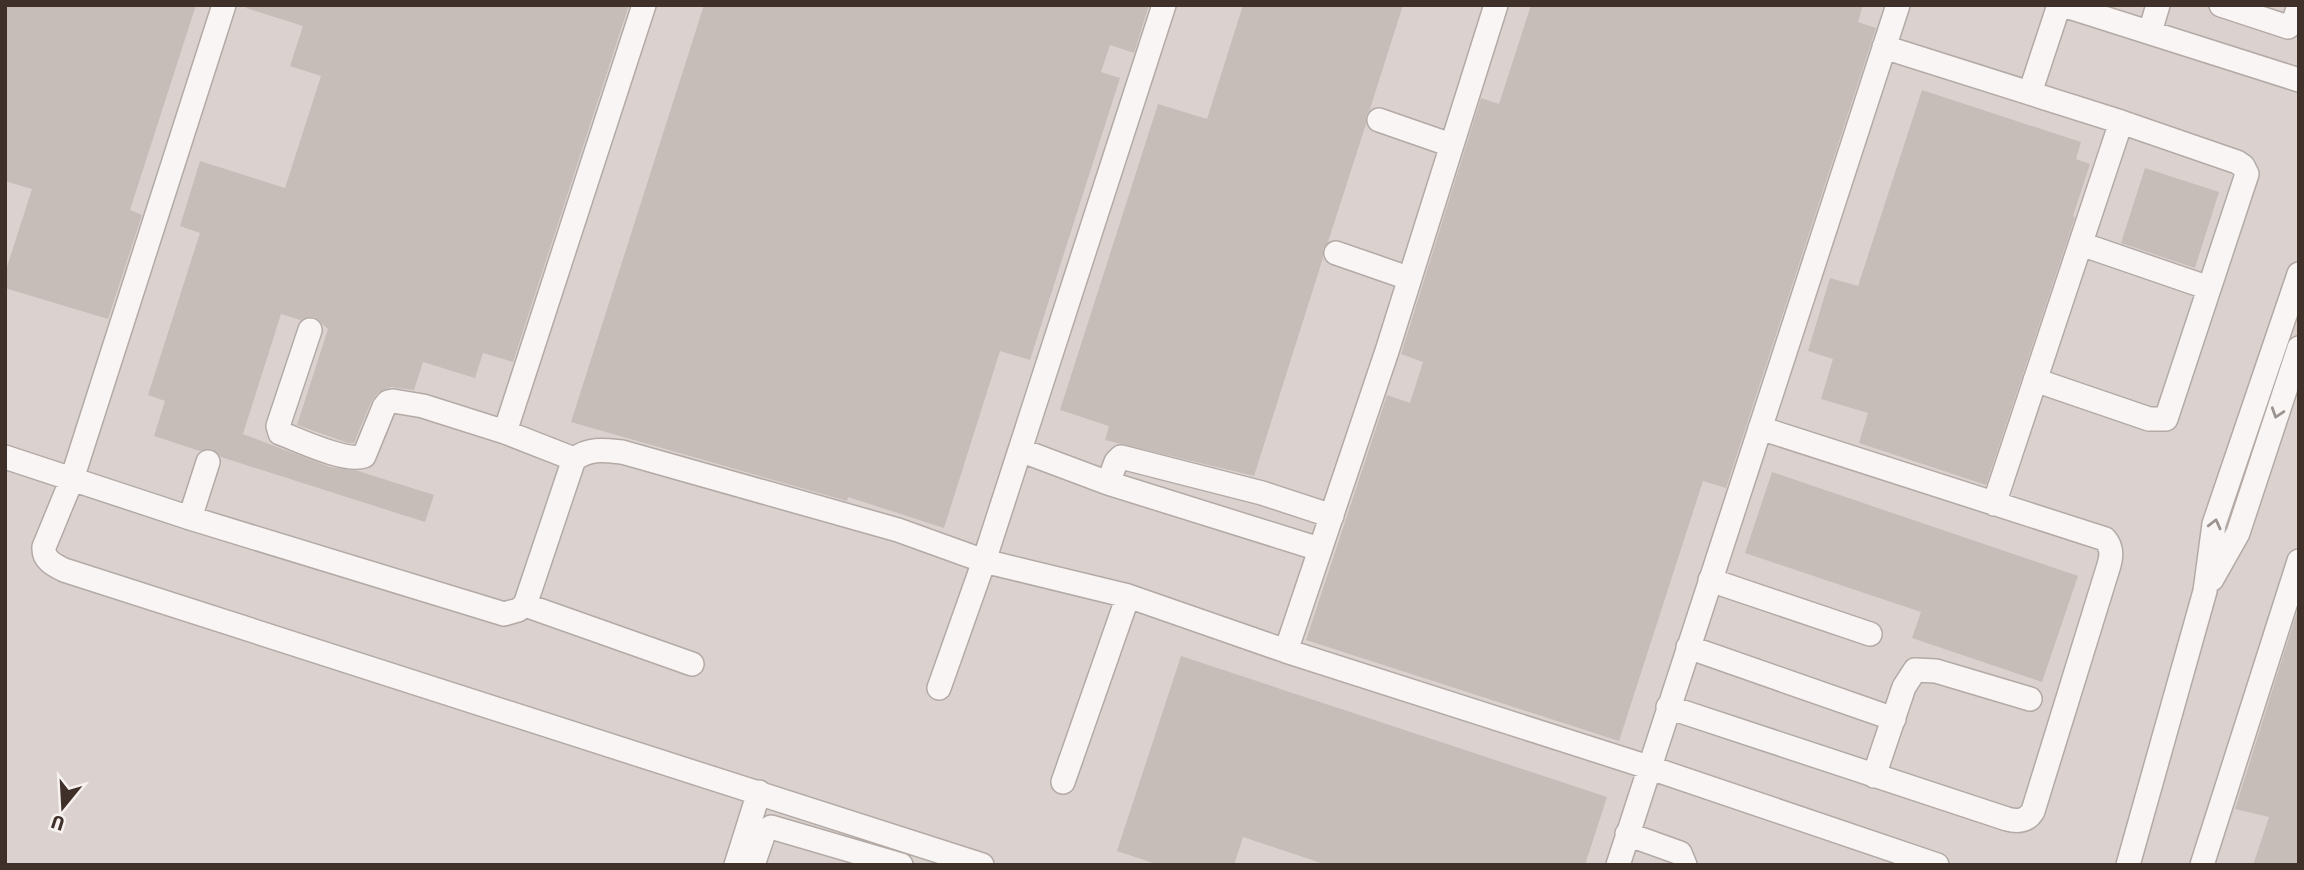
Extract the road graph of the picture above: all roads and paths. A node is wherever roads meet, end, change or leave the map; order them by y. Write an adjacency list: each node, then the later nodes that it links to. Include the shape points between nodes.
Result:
1 (224, 5): 31 (lane)
2 (644, 5): 26 (lane)
3 (1164, 5): 27 (lane)
4 (1496, 5): 16 (lane)
5 (1898, 5): 11 (lane)
6 (2061, 5): 10 (lane); 13 (lane)
7 (2158, 5): 10 (lane)
8 (2221, 5): 9 (lane, via 2288,27)
9 (2299, 6)
10 (2150, 32): 12 (lane)
11 (1884, 47): 13 (lane); 25 (lane)
12 (2299, 80)
13 (2030, 93): 15 (lane)
14 (1379, 120): 16 (lane)
15 (2121, 122): 17 (lane); 21 (lane, via 2243,166 2247,174)
16 (1451, 145): 20 (lane)
17 (2081, 244): 21 (lane); 24 (lane)
18 (1336, 253): 20 (lane)
19 (2299, 274): 40 (lane, one-way to 19, via 2214,524)
20 (1408, 278): 34 (lane)
21 (2209, 288): 24 (lane, via 2166,419 2149,419)
22 (310, 330): 26 (lane, via 278,426 280,433 357,459 364,456 384,407 393,401)
23 (2299, 348): 40 (lane, one-way to 40, via 2238,533)
24 (2035, 380): 33 (lane)
25 (1760, 428): 33 (lane); 39 (lane)
26 (505, 432): 29 (lane)
27 (1020, 450): 32 (lane); 37 (lane)
28 (5, 457): 31 (lane)
29 (575, 459): 37 (lane, via 597,449 622,452 898,530); 42 (lane)
30 (208, 463): 35 (lane)
31 (72, 479): 35 (lane); 54 (lane, via 44,547 53,565)
32 (1108, 484): 34 (lane, via 1121,457); 36 (lane)
33 (1994, 504): 52 (lane, via 2105,539 2112,551 2033,811 2030,817 2013,821)
34 (1332, 516): 36 (lane)
35 (190, 518): 42 (lane, via 495,613 510,613)
36 (1319, 550): 45 (lane)
37 (984, 561): 41 (lane); 47 (lane)
38 (2299, 561): 65 (lane)
39 (1710, 580): 43 (lane); 44 (lane)
40 (2205, 591): 64 (lane)
41 (1128, 596): 45 (lane); 53 (lane)
42 (525, 605): 46 (lane)
43 (1870, 634)
44 (1688, 647): 49 (lane); 50 (lane)
45 (1286, 651): 51 (lane)
46 (692, 664)
47 (939, 688)
48 (2030, 699): 50 (lane, via 1936,671 1915,670)
49 (1668, 707): 51 (lane); 52 (lane)
50 (1894, 719): 52 (lane)
51 (1648, 767): 55 (lane); 63 (lane)
52 (1874, 776)
53 (1063, 782)
54 (759, 792): 57 (lane); 60 (lane)
55 (1627, 834): 61 (lane); 62 (lane, via 1679,853)
56 (853, 857): 58 (lane, via 771,827 764,833); 59 (lane)
57 (736, 865)
58 (753, 865)
59 (901, 865)
60 (982, 865)
61 (1618, 865)
62 (1685, 865)
63 (1937, 865)
64 (2128, 865)
65 (2202, 865)

